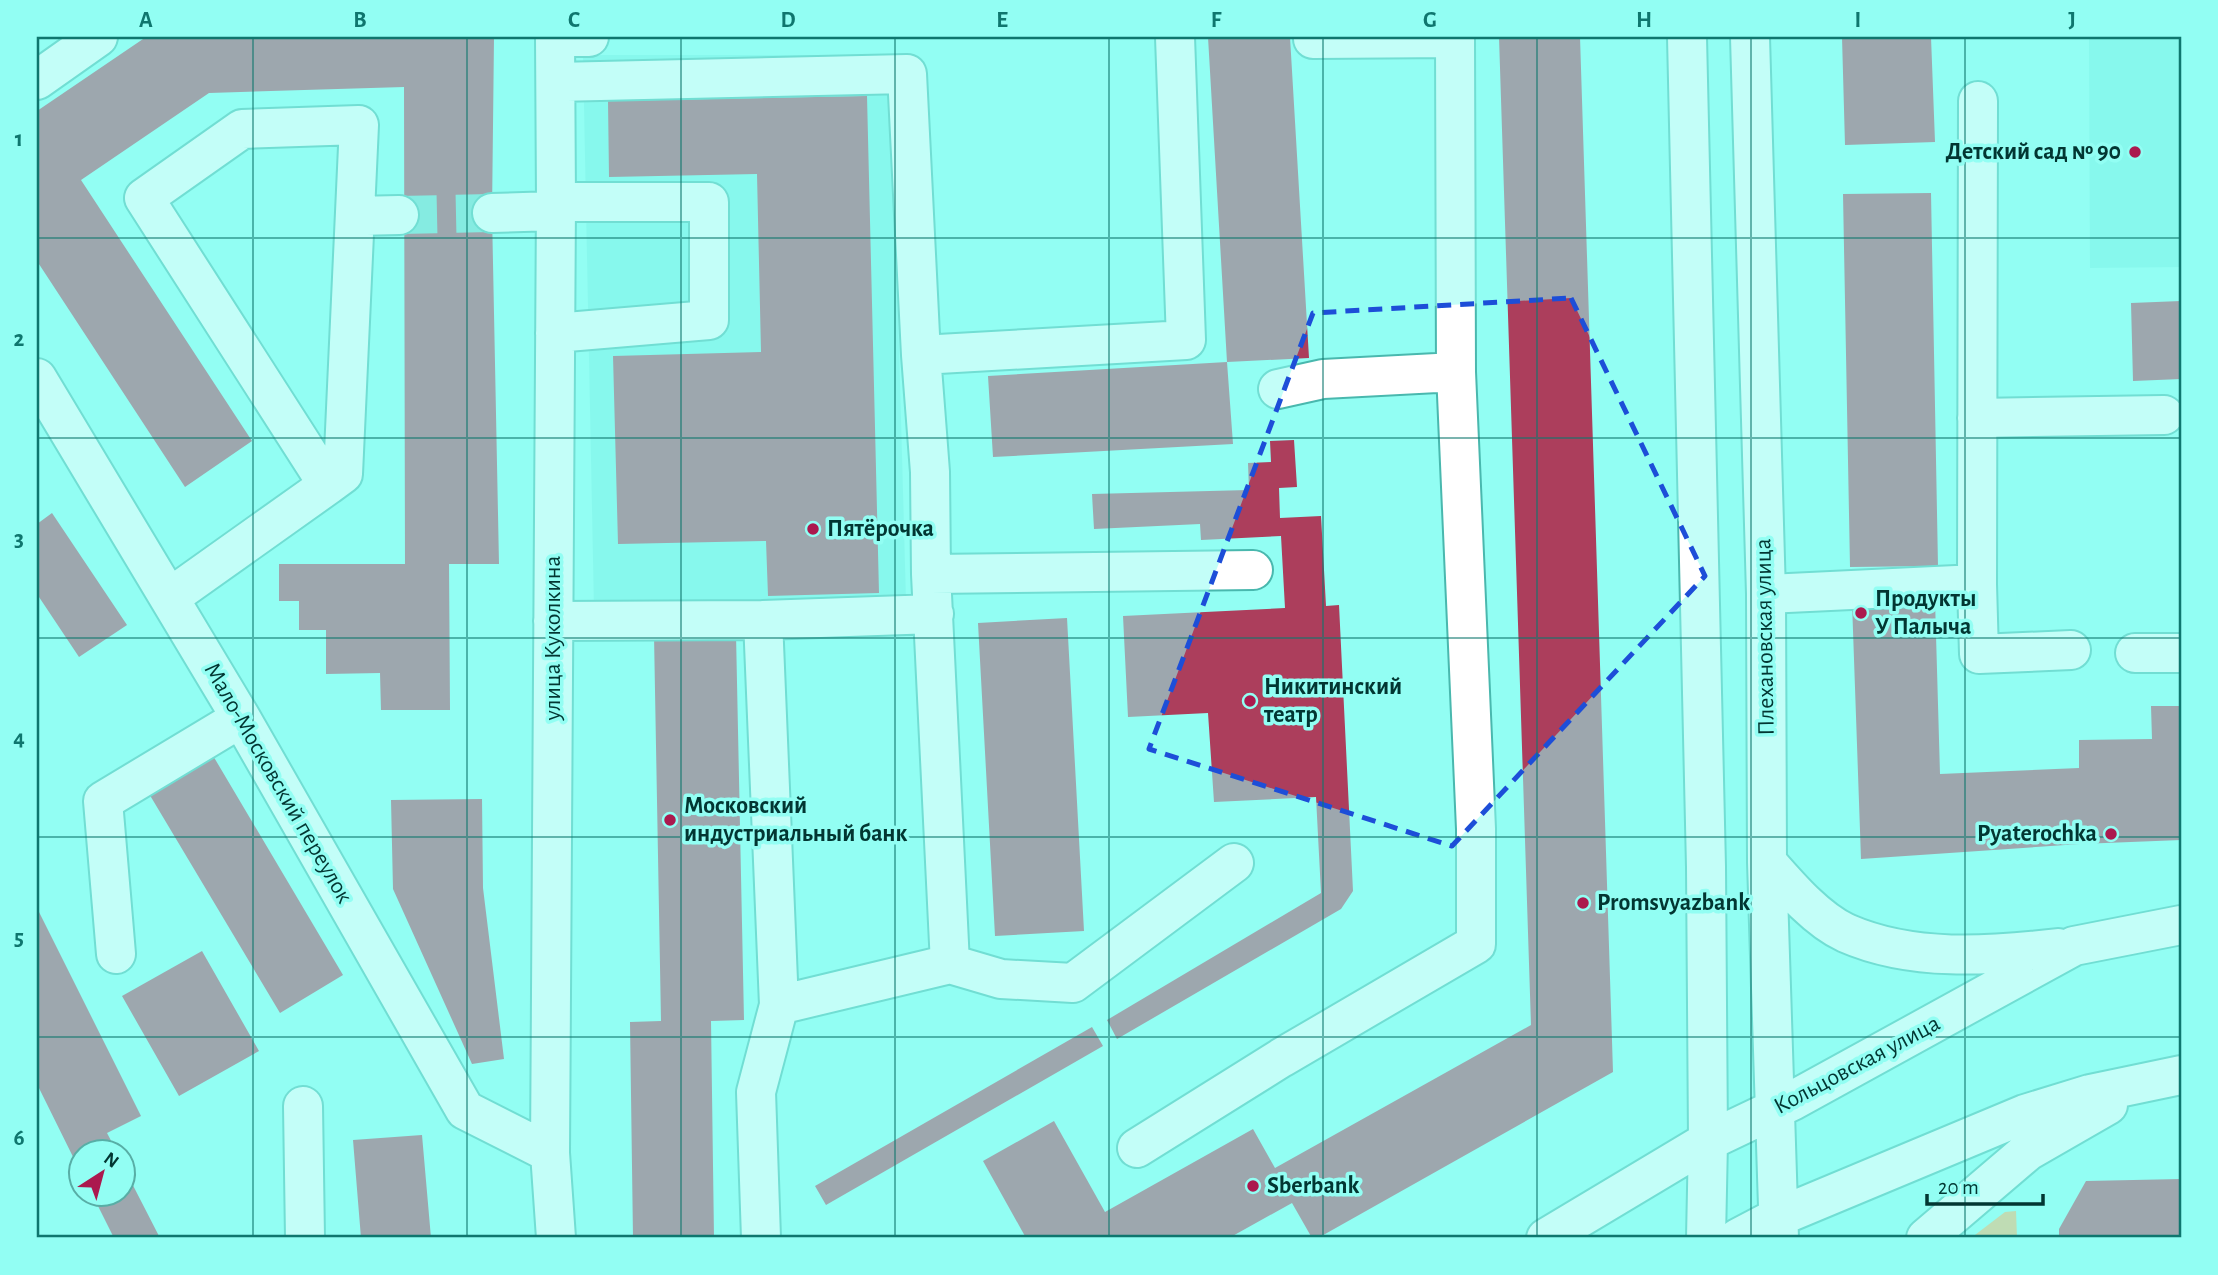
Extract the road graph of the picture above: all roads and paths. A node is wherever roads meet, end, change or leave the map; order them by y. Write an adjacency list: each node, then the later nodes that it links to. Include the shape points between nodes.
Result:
1 (98, 37): 8 (main road)
2 (555, 37): 3 (main road); 9 (main road, улица Куколкина)
3 (589, 37)
4 (1175, 37): 16 (main road, via 1186,340)
5 (1313, 37): 17 (main road, via 1455,38)
6 (1687, 37): 46 (main road)
7 (1750, 37): 27 (main road, Плехановская улица)
8 (37, 80)
9 (556, 82): 11 (main road, улица Куколкина); 16 (main road, via 907,74)
10 (1978, 101): 21 (main road)
11 (556, 207): 12 (main road); 15 (main road, улица Куколкина); 15 (main road, via 709,202 709,320)
12 (492, 213)
13 (400, 215): 14 (main road)
14 (355, 216): 23 (main road, via 343,474); 23 (main road, via 359,125 242,129 144,198)
15 (555, 333): 31 (main road, улица Куколкина)
16 (921, 355): 25 (main road, via 930,472)
17 (1456, 372): 19 (main road, via 1323,379); 47 (main road, via 1476,829 1476,944)
18 (37, 378): 22 (main road, Мало-Московский переулок)
19 (1278, 389)
20 (2164, 415): 21 (main road)
21 (1978, 418): 26 (main road)
22 (50, 430): 28 (main road, Мало-Московский переулок)
23 (328, 485): 28 (main road)
24 (1252, 570): 25 (main road)
25 (931, 574): 29 (main road)
26 (1977, 584): 27 (main road); 32 (main road, via 1979,653)
27 (1766, 594): 36 (main road, Плехановская улица)
28 (169, 598): 35 (main road, Мало-Московский переулок)
29 (934, 614): 30 (main road); 41 (main road)
30 (763, 620): 31 (main road); 42 (main road)
31 (553, 621): 48 (main road, улица Куколкина)
32 (2071, 650)
33 (2135, 653): 34 (main road)
34 (2181, 653)
35 (241, 718): 40 (main road, via 103,801); 48 (main road, Мало-Московский переулок, via 465,1110)
36 (1767, 862): 39 (main road, via 1812,909 1845,932 1891,948 1938,954); 45 (main road, Плехановская улица)
37 (1234, 863): 41 (main road, via 1073,983 1001,979)
38 (2181, 925): 39 (main road, Кольцовская улица)
39 (2074, 946): 45 (main road, Кольцовская улица)
40 (116, 954)
41 (950, 964): 42 (main road)
42 (779, 1005): 52 (main road, via 756,1092)
43 (2167, 1078): 49 (main road, via 2025,1114); 56 (main road, via 2028,1151)
44 (303, 1106): 50 (main road)
45 (1775, 1110): 46 (main road, Кольцовская улица); 49 (main road, Плехановская улица)
46 (1708, 1142): 53 (main road, Кольцовская улица); 54 (main road)
47 (1136, 1148)
48 (550, 1153): 51 (main road, улица Куколкина)
49 (1779, 1228): 55 (main road)
50 (306, 1238)
51 (556, 1238)
52 (761, 1238)
53 (1546, 1238)
54 (1706, 1238)
55 (1738, 1238)
56 (1926, 1238)

